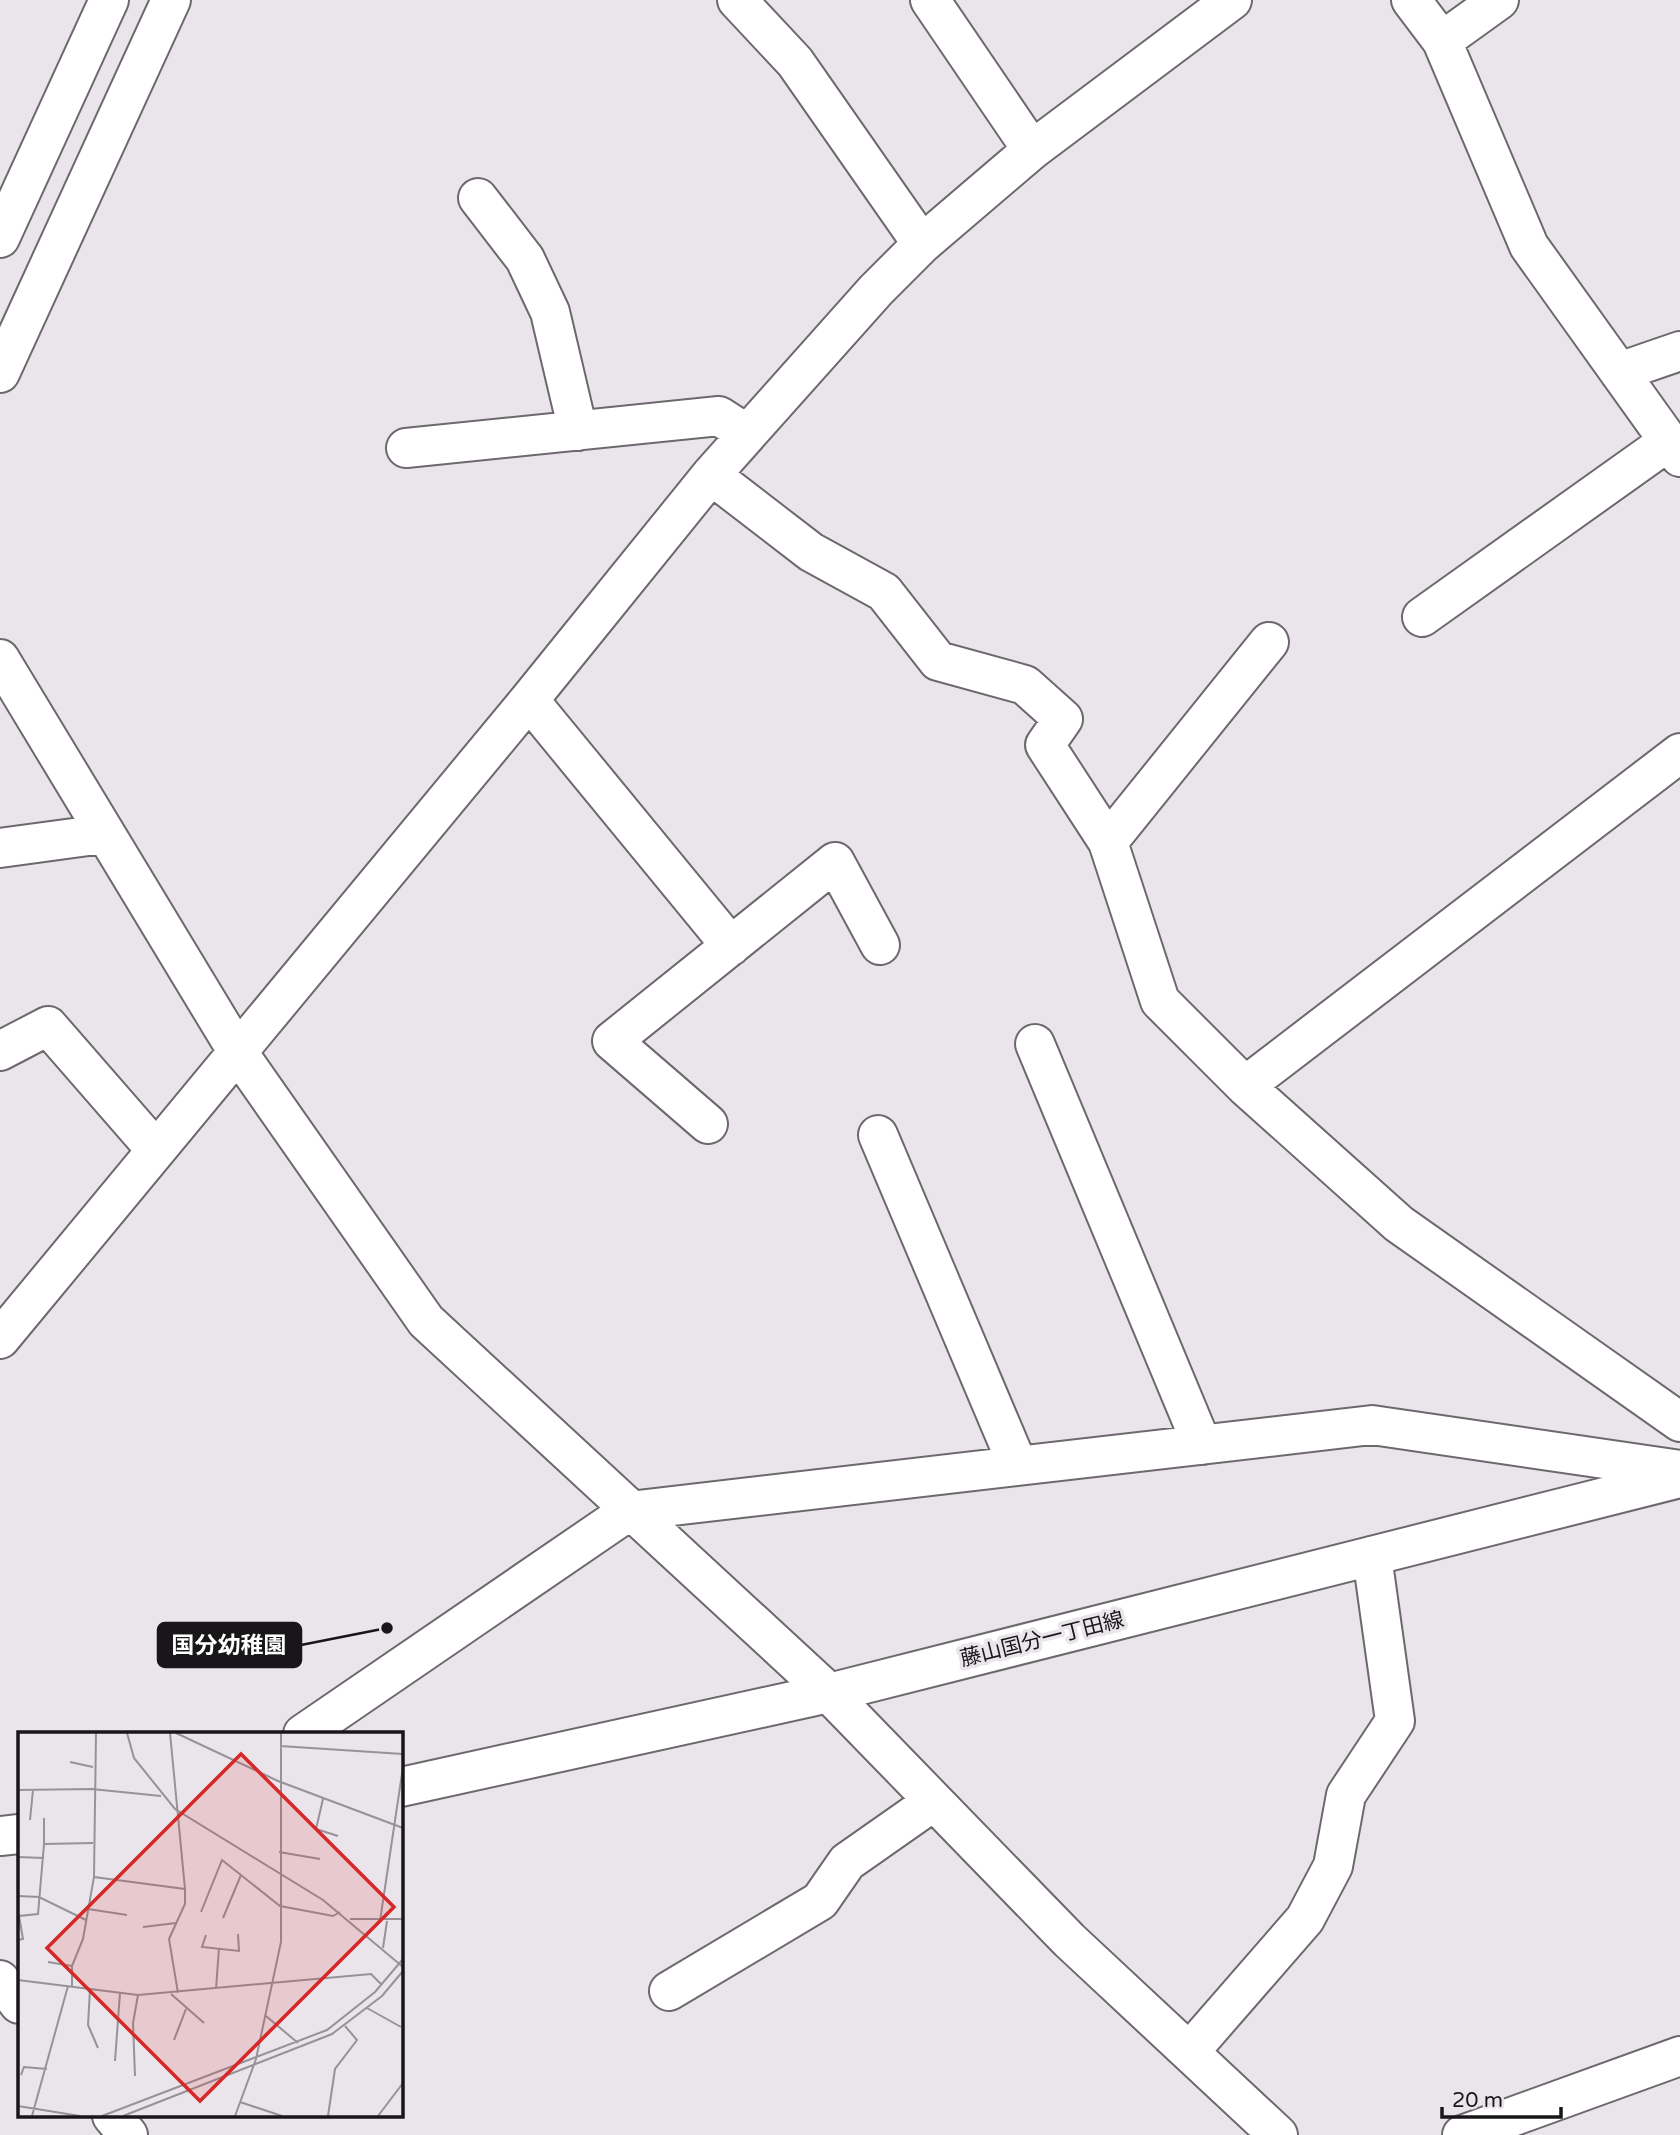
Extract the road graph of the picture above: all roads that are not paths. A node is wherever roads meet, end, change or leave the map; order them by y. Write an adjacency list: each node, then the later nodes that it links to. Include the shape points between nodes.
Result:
1 (108, 0): 11 (street)
2 (171, 0): 15 (street)
3 (737, 0): 12 (street, via 795,62)
4 (930, 0): 9 (street)
5 (1411, 0): 8 (street)
6 (1499, 0): 8 (street)
7 (1218, 4): 9 (street)
8 (1442, 41): 14 (street, via 1529,246)
9 (1032, 150): 12 (street)
10 (478, 198): 16 (street, via 525,259 550,312)
11 (0, 238)
12 (922, 244): 17 (street)
13 (1680, 351): 14 (street)
14 (1619, 372): 19 (street)
15 (0, 373)
16 (579, 431): 17 (street, via 719,416); 18 (street)
17 (747, 434): 20 (street)
18 (406, 449)
19 (1674, 449): 21 (street)
20 (711, 475): 24 (street); 27 (street, via 811,552 884,592 938,661 1025,685 1063,719 1045,745)
21 (1422, 617)
22 (1269, 642): 27 (street)
23 (0, 659): 26 (street)
24 (529, 701): 30 (street); 33 (street)
25 (1680, 753): 34 (street)
26 (103, 834): 28 (street); 33 (street)
27 (1108, 842): 34 (street, via 1160,1000)
28 (0, 848)
29 (880, 945): 30 (street, via 835,862)
30 (731, 946): 35 (street, via 612,1041)
31 (1035, 1044): 40 (street)
32 (0, 1051): 37 (street, via 48,1026)
33 (237, 1051): 37 (street); 44 (street, via 426,1321)
34 (1245, 1086): 39 (street, via 1399,1224)
35 (708, 1124)
36 (878, 1135): 41 (street)
37 (156, 1150): 38 (street)
38 (0, 1339)
39 (1680, 1422)
40 (1202, 1445): 41 (street); 42 (street, via 1372,1425)
41 (1018, 1466): 44 (street)
42 (1680, 1470)
43 (1680, 1478): 45 (street, 藤山国分一丁田線)
44 (629, 1511): 46 (street); 47 (street)
45 (1373, 1556): 46 (street, 藤山国分一丁田線); 56 (street, via 1395,1721 1346,1795 1333,1866 1305,1919)
46 (829, 1693): 48 (street, 藤山国分一丁田線); 49 (street)
47 (306, 1732)
48 (402, 1787)
49 (934, 1801): 54 (street, via 847,1862 820,1901); 56 (street, via 1069,1940)
50 (18, 1834): 51 (street)
51 (0, 1836)
52 (18, 1960): 53 (street)
53 (0, 1978): 55 (street)
54 (668, 1991)
55 (18, 2003)
56 (1191, 2050): 60 (street)
57 (1680, 2056): 61 (street)
58 (114, 2118): 59 (street)
59 (128, 2135)
60 (1278, 2135)
61 (1462, 2135)

